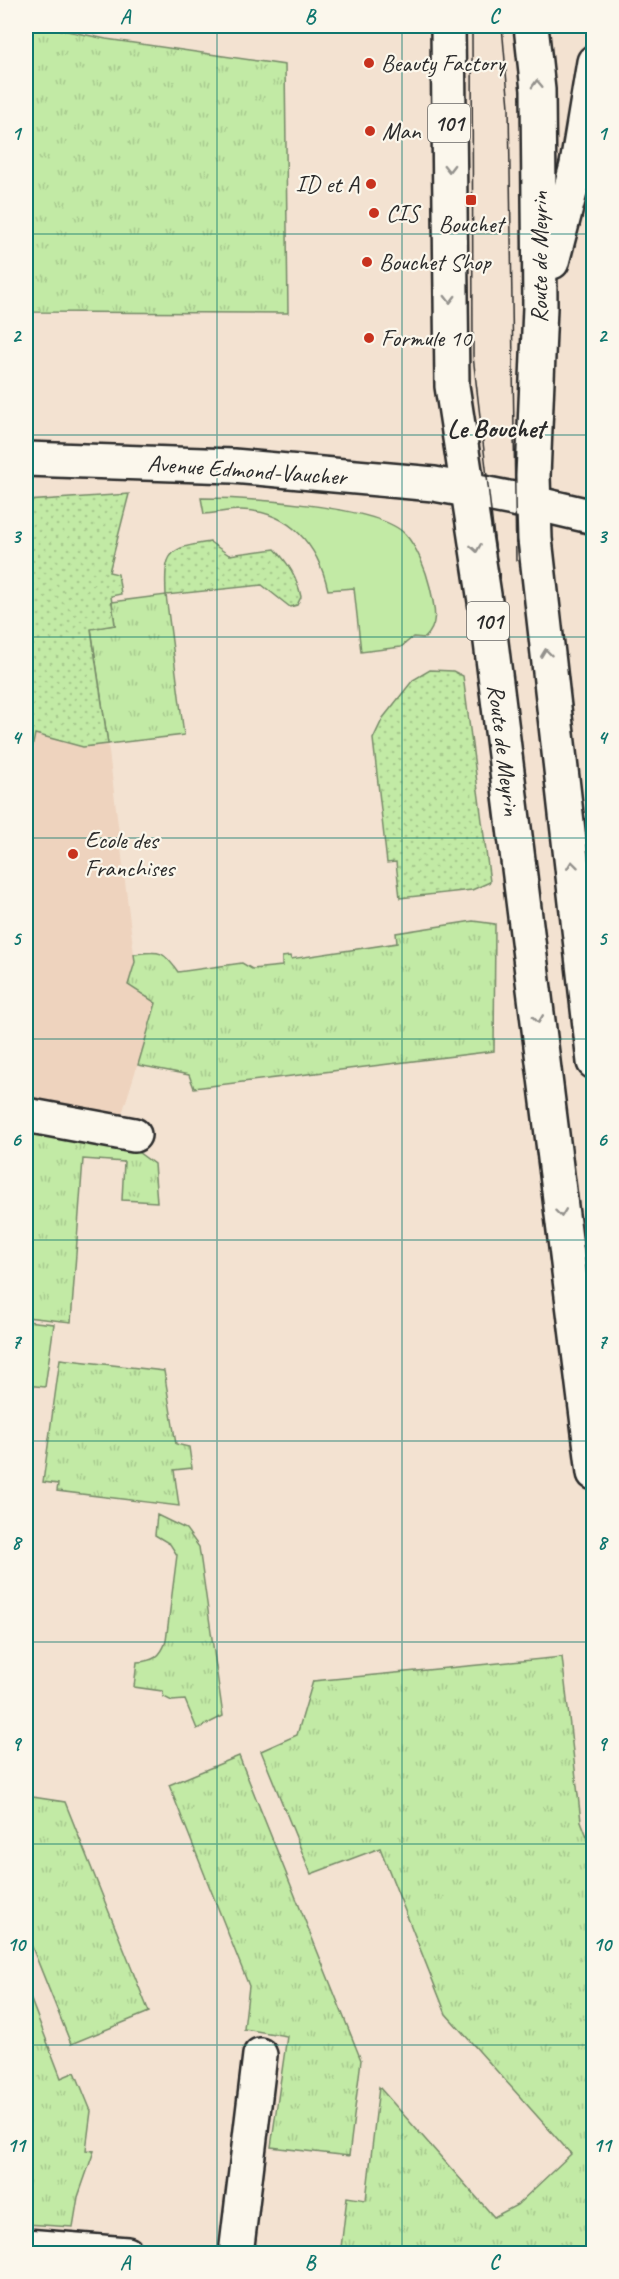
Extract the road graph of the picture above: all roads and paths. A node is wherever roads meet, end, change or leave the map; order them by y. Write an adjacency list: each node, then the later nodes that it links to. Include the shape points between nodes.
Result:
1 (448, 26): 6 (main road, Route de Meyrin / 101, one-way to 6, via 453,394)
2 (531, 26): 4 (main road, Route de Meyrin / 101, one-way to 2, via 538,97)
3 (594, 62): 4 (main road, via 577,165)
4 (540, 307): 7 (main road, Route de Meyrin / 101)
5 (26, 459): 6 (main road, Avenue Edmond-Vaucher, via 233,466)
6 (468, 490): 7 (main road, Avenue Edmond-Vaucher); 12 (main road, Route de Meyrin / 101, one-way to 12, via 490,634)
7 (534, 503): 8 (main road, Avenue Edmond-Vaucher); 9 (main road, Route de Meyrin / 101, one-way to 7, via 543,622)
8 (594, 517)
9 (594, 1062)
10 (26, 1115): 11 (main road)
11 (134, 1135)
12 (594, 1473)
13 (260, 2055): 16 (main road)
14 (26, 2246): 15 (main road)
15 (127, 2253)
16 (236, 2253)

